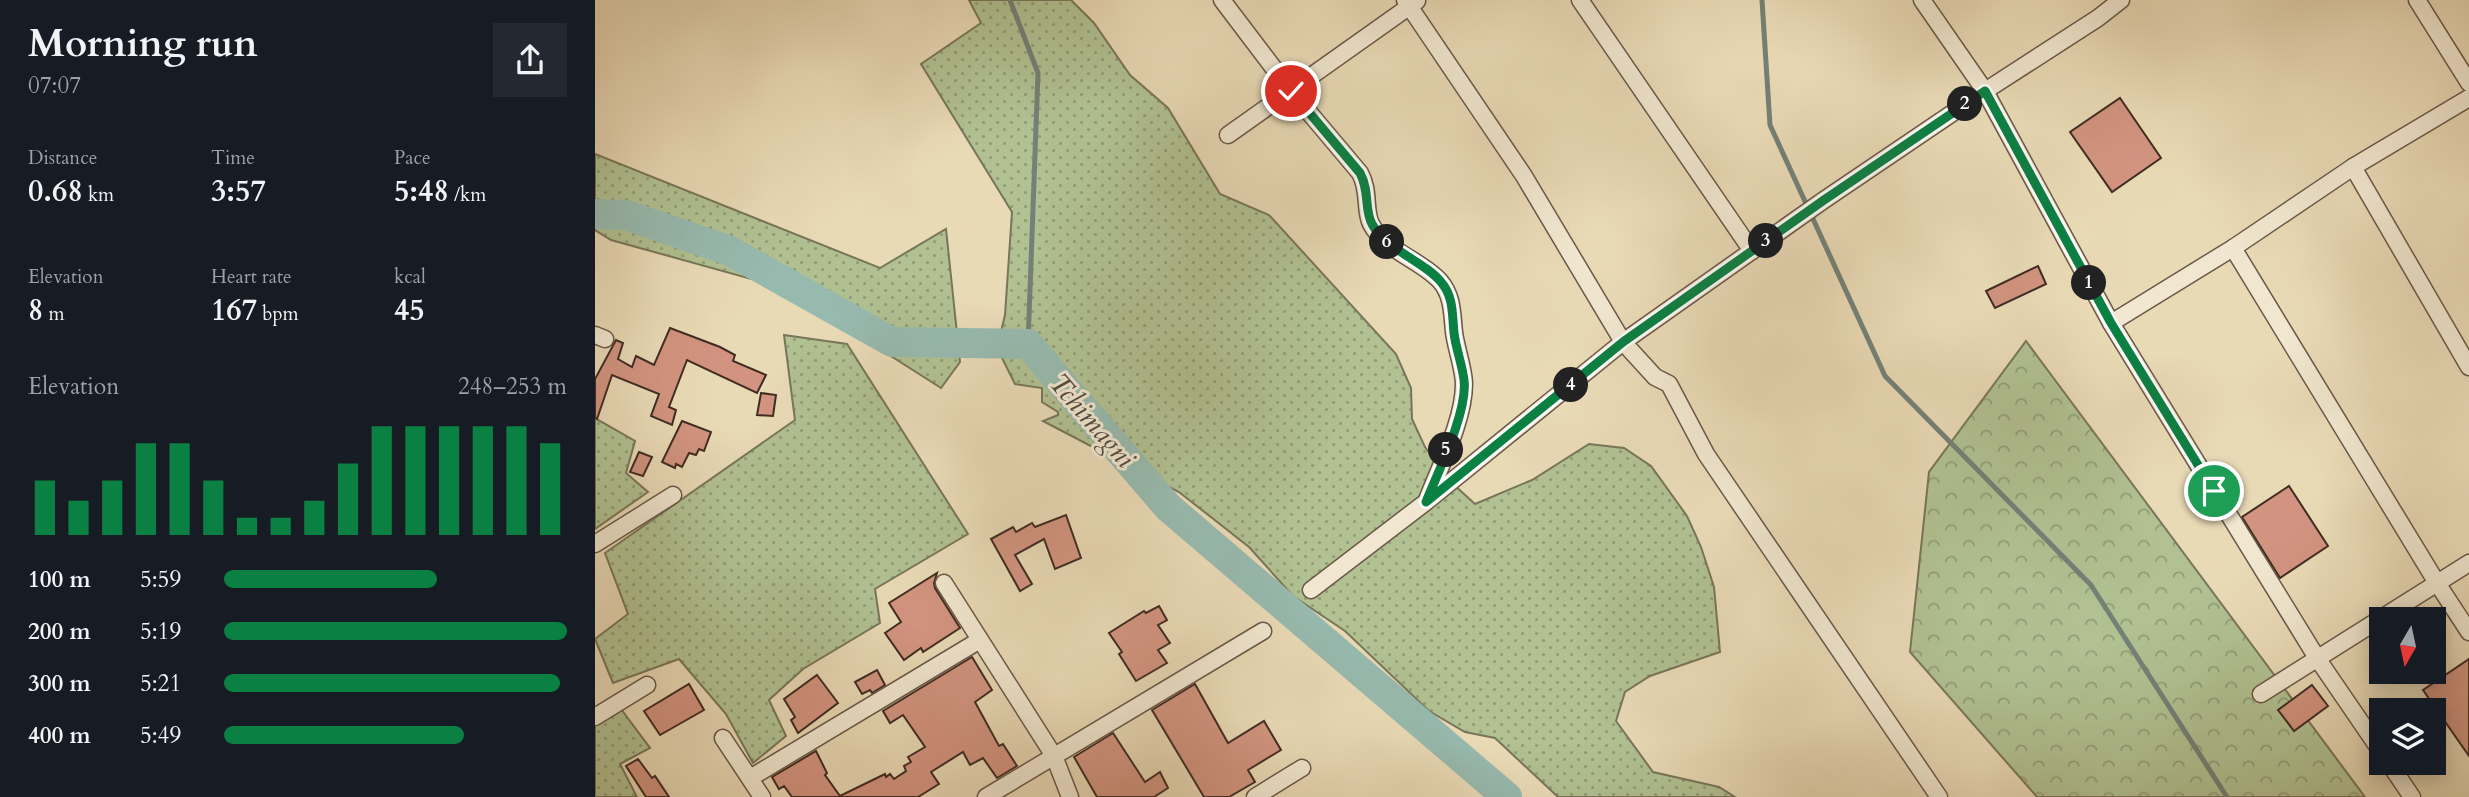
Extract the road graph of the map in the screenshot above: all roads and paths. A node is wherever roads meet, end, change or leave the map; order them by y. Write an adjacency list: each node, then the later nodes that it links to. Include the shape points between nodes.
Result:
1 (1222, 0): 8 (street)
2 (1580, 0): 14 (street)
3 (1922, 0): 9 (street)
4 (2121, 0): 9 (street)
5 (2417, 0): 7 (street)
6 (1411, 2): 8 (street); 16 (street, via 1524,176)
7 (2469, 83)
8 (1291, 91): 11 (street); 19 (street, via 1360,173 1366,184 1370,222 1381,237 1441,282 1451,301 1464,381 1462,404)
9 (1985, 91): 14 (street); 15 (street)
10 (2469, 98): 12 (street)
11 (1228, 135)
12 (2353, 167): 13 (street); 17 (street)
13 (2233, 248): 15 (street); 23 (street)
14 (1752, 251): 16 (street)
15 (2111, 323): 28 (street)
16 (1623, 342): 19 (street); 42 (street, via 1655,377 1669,384 1706,454)
17 (2469, 367)
18 (673, 495): 20 (street)
19 (1426, 502): 24 (street)
20 (595, 544)
21 (2469, 563): 23 (street)
22 (944, 583): 27 (street)
23 (2437, 583): 26 (street); 28 (street)
24 (1311, 590)
25 (1263, 631): 34 (street)
26 (2469, 632)
27 (981, 640): 34 (street); 37 (street)
28 (2317, 658): 30 (street); 32 (street)
29 (647, 685): 31 (street)
30 (2261, 694)
31 (595, 717)
32 (2369, 734)
33 (723, 738): 37 (street)
34 (1054, 756): 39 (street); 40 (street)
35 (1302, 768): 41 (street)
36 (2397, 775): 43 (street)
37 (750, 778): 38 (street)
38 (762, 797)
39 (986, 797)
40 (1070, 797)
41 (1255, 797)
42 (1939, 797)
43 (2412, 797)

